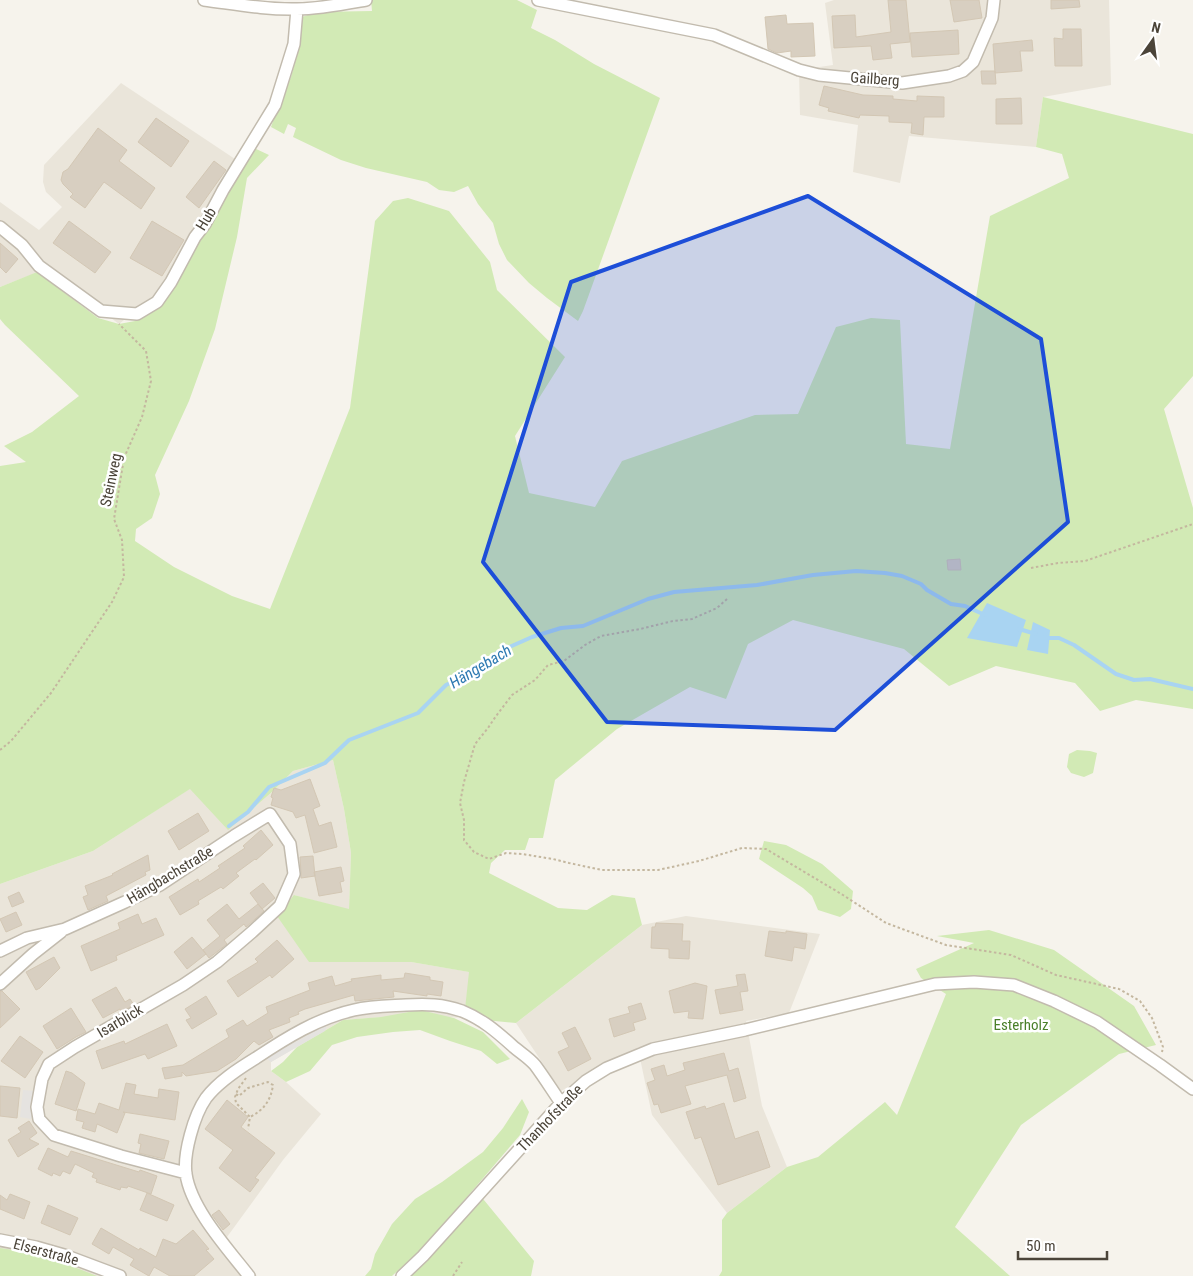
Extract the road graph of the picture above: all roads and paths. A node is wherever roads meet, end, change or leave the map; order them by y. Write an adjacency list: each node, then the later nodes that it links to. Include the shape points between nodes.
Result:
1 (204, 0): 5 (street)
2 (366, 0): 5 (street)
3 (538, 0): 4 (street, Gailberg, via 714,35 819,75 902,83 949,76 963,71 973,62 992,18)
4 (994, 0)
5 (297, 9): 7 (street, Hub, via 294,44 275,105 171,282 157,302 137,314)
6 (0, 227): 7 (street, Hub, via 22,245 38,266)
7 (107, 312): 11 (path, Steinweg, via 146,350 151,381 142,418 124,458 114,519 122,540 124,577 112,602 50,693)
8 (1193, 524): 9 (path, via 1085,561)
9 (1030, 568)
10 (727, 599): 17 (path, via 692,619 601,636 564,661 548,665 535,680 512,695 475,744 464,782 460,803 464,840 474,852 489,859 522,854 602,870 658,870 742,848 766,849 886,923 946,945 1011,956 1056,975 1119,989 1140,1001 1152,1018 1162,1046)
11 (0, 750)
12 (270, 814): 13 (street, Hängbachstraße, via 160,885); 23 (street, Isarblick, via 290,844 294,874 280,906 217,962 49,1064 42,1079 37,1107 39,1119 54,1135)
13 (65, 929): 14 (street, Hängbachstraße, via 27,938); 15 (street, Hängbachstraße)
14 (0, 951)
15 (0, 984)
16 (249, 1062): 19 (path, via 251,1070); 20 (street, via 305,1028 353,1010 436,1004 462,1011 484,1022 533,1063); 23 (street, via 206,1098 191,1132)
17 (1160, 1065): 18 (street, Thanhofstraße); 20 (street, Thanhofstraße, via 1097,1022 1014,985 935,984 653,1049 607,1068)
18 (1193, 1089)
19 (236, 1094): 21 (path, via 236,1102); 21 (path, via 239,1096 248,1088 268,1082 273,1085 266,1106)
20 (560, 1102): 28 (street, Thanhofstraße)
21 (250, 1117): 22 (path)
22 (248, 1129)
23 (186, 1173): 27 (street, via 198,1209)
24 (0, 1240): 26 (street, Elserstraße, via 64,1255)
25 (462, 1262): 29 (path)
26 (120, 1276)
27 (249, 1276)
28 (402, 1276)
29 (453, 1276)

